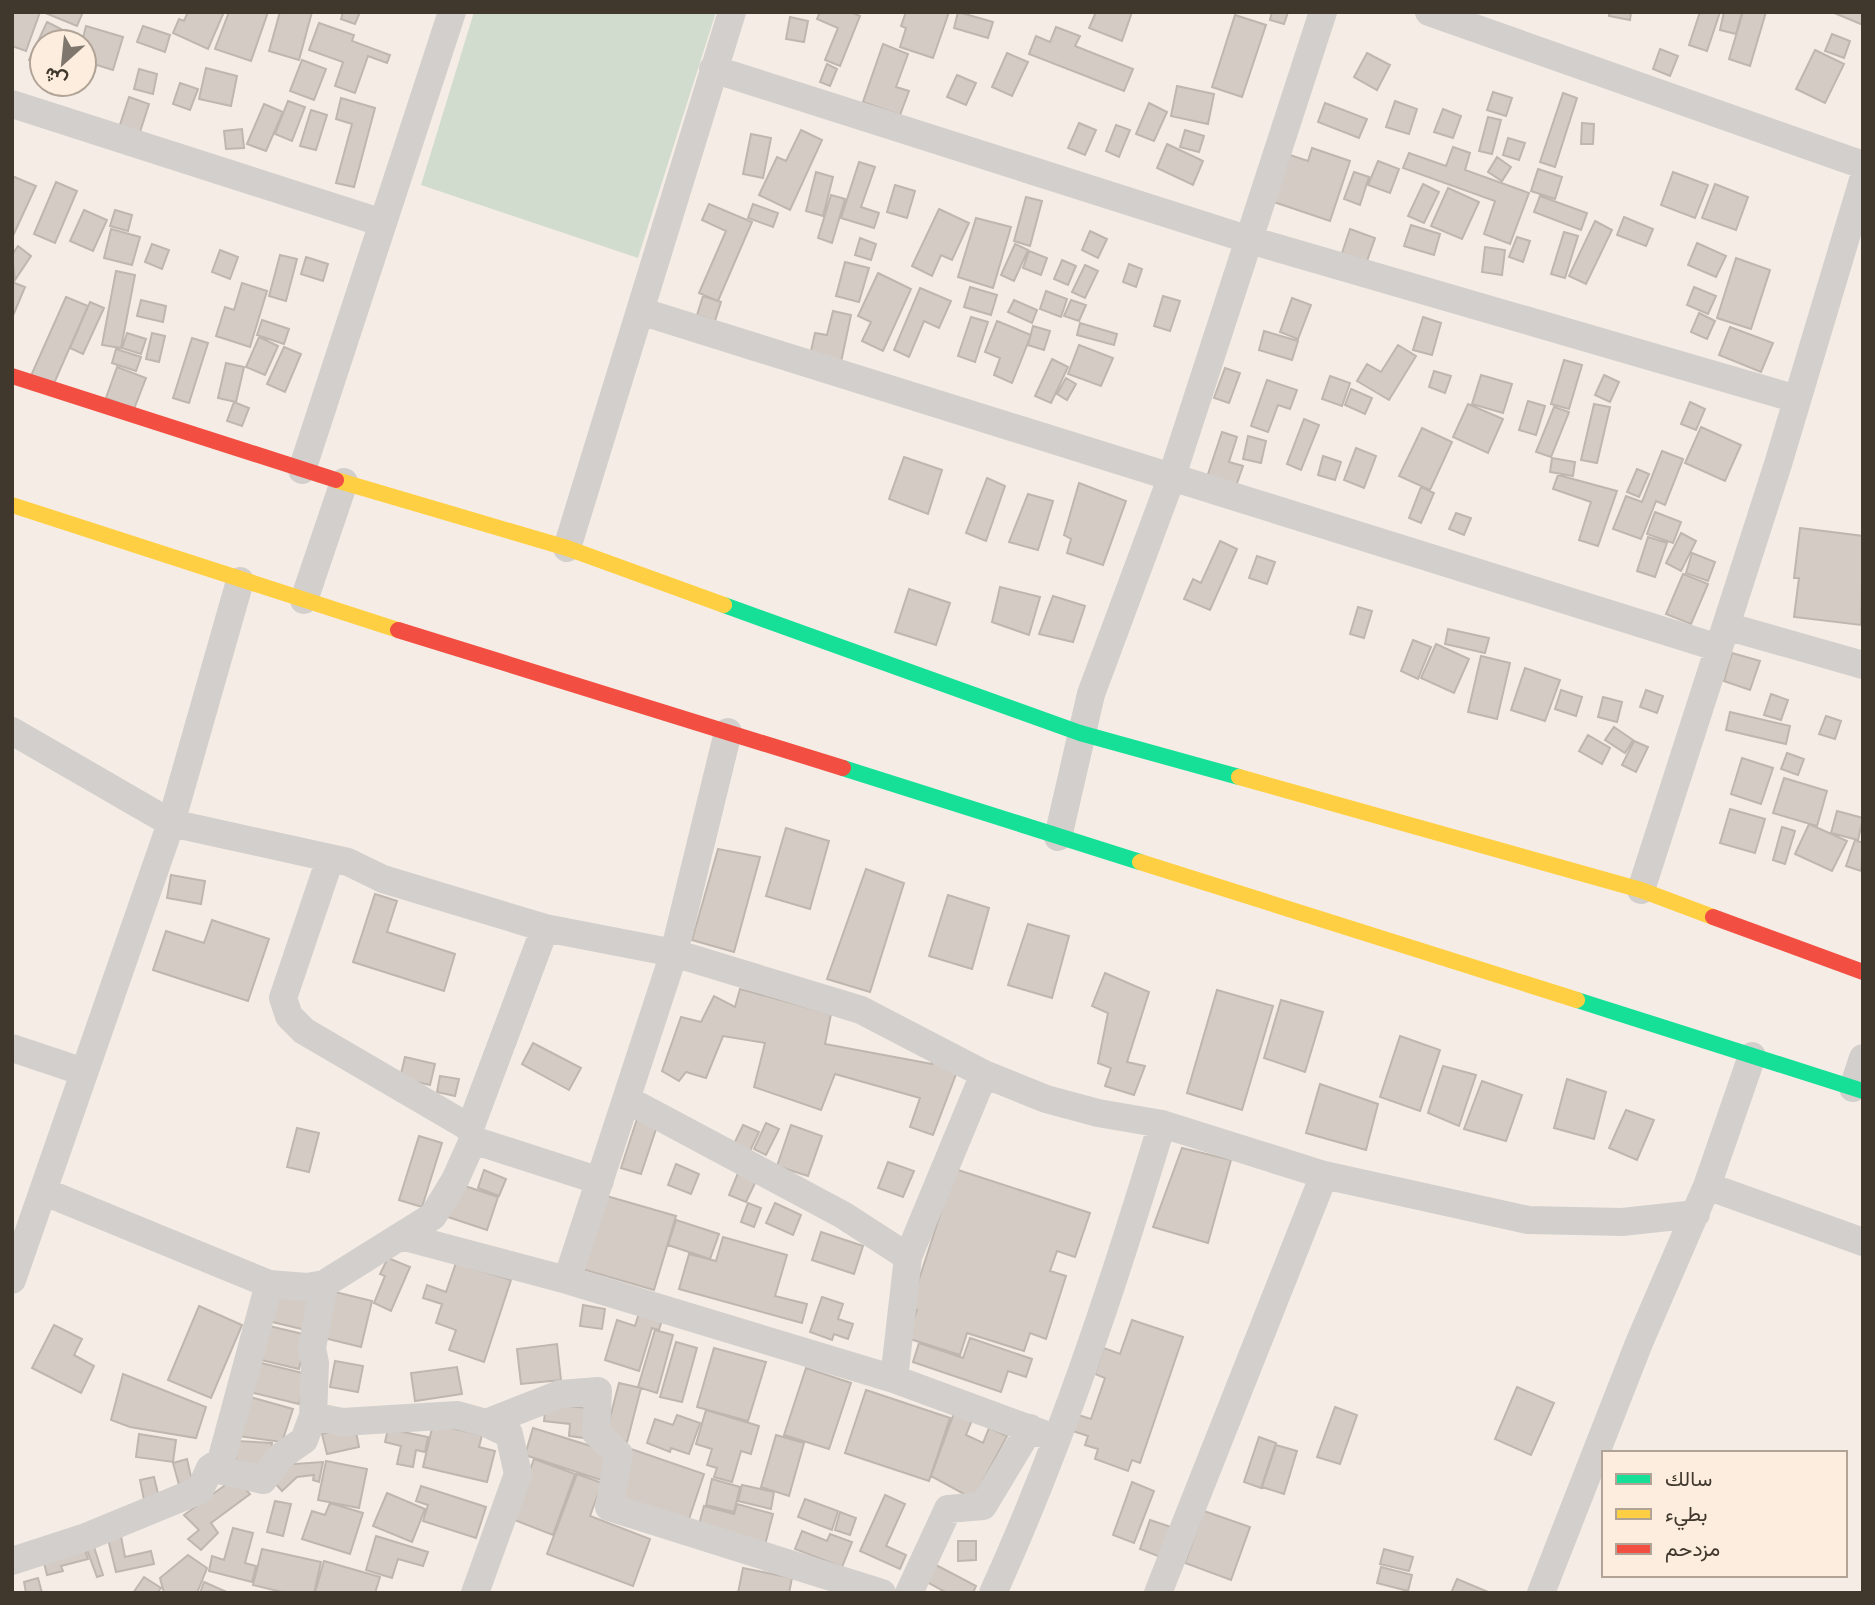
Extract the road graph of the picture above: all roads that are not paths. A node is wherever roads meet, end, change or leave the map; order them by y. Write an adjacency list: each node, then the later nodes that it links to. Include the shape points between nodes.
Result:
1 (452, 12): 9 (street)
2 (732, 12): 5 (street)
3 (1322, 12): 10 (street)
4 (1429, 12): 7 (street)
5 (713, 69): 10 (street); 11 (street)
6 (12, 104): 9 (street)
7 (1863, 165)
8 (1863, 180): 13 (street)
9 (383, 223): 14 (street)
10 (1250, 240): 13 (street); 15 (street)
11 (640, 311): 15 (street); 18 (street)
12 (12, 376): 14 (street)
13 (1797, 399): 21 (street)
14 (302, 470): 16 (street)
15 (1171, 479): 21 (street); 25 (street, via 1101,663)
16 (344, 482): 18 (street); 20 (street)
17 (12, 505): 19 (street)
18 (567, 548): 25 (street)
19 (240, 581): 20 (street); 26 (street)
20 (304, 600): 24 (street)
21 (1722, 637): 22 (street); 29 (street)
22 (1863, 665)
23 (12, 731): 26 (street)
24 (728, 732): 27 (street); 31 (street)
25 (1080, 733): 27 (street); 29 (street)
26 (171, 823): 28 (street); 36 (street)
27 (1058, 836): 34 (street)
28 (330, 859): 30 (street); 41 (street, via 283,999 289,1016 304,1031)
29 (1641, 890): 32 (street)
30 (545, 928): 31 (street); 41 (street)
31 (674, 953): 37 (street, via 861,1010); 39 (street)
32 (1863, 972)
33 (12, 1048): 36 (street)
34 (1752, 1056): 38 (street); 44 (street)
35 (1863, 1058): 38 (street)
36 (84, 1072): 45 (street)
37 (984, 1074): 40 (street, via 1046,1099); 49 (street)
38 (1858, 1089)
39 (628, 1100): 43 (street); 49 (street, via 842,1215)
40 (1162, 1124): 42 (street); 58 (street, via 1116,1274)
41 (472, 1134): 43 (street); 47 (street, via 455,1180 433,1216)
42 (1324, 1175): 46 (street, via 1528,1220 1622,1222); 65 (street)
43 (600, 1181): 51 (street)
44 (1707, 1186): 46 (street); 48 (street)
45 (45, 1192): 50 (street); 52 (street)
46 (1696, 1214): 66 (street, via 1639,1343)
47 (401, 1236): 51 (street); 53 (street)
48 (1863, 1242)
49 (908, 1256): 54 (street)
50 (12, 1280)
51 (567, 1280): 54 (street)
52 (269, 1284): 53 (street); 59 (street, via 221,1461)
53 (324, 1284): 55 (street, via 312,1348)
54 (894, 1379): 57 (street)
55 (313, 1416): 56 (street, via 342,1422 457,1415); 59 (street, via 304,1440 281,1456 263,1480)
56 (486, 1423): 61 (street, via 509,1434 518,1474); 62 (street, via 560,1394 597,1391 596,1433 619,1454 609,1507)
57 (1030, 1428): 58 (street); 63 (street, via 984,1506 948,1508)
58 (1057, 1439): 64 (street)
59 (210, 1468): 60 (street, via 200,1490 86,1537)
60 (12, 1561)
61 (475, 1593)
62 (882, 1593)
63 (909, 1593)
64 (993, 1593)
65 (1158, 1593)
66 (1541, 1593)

